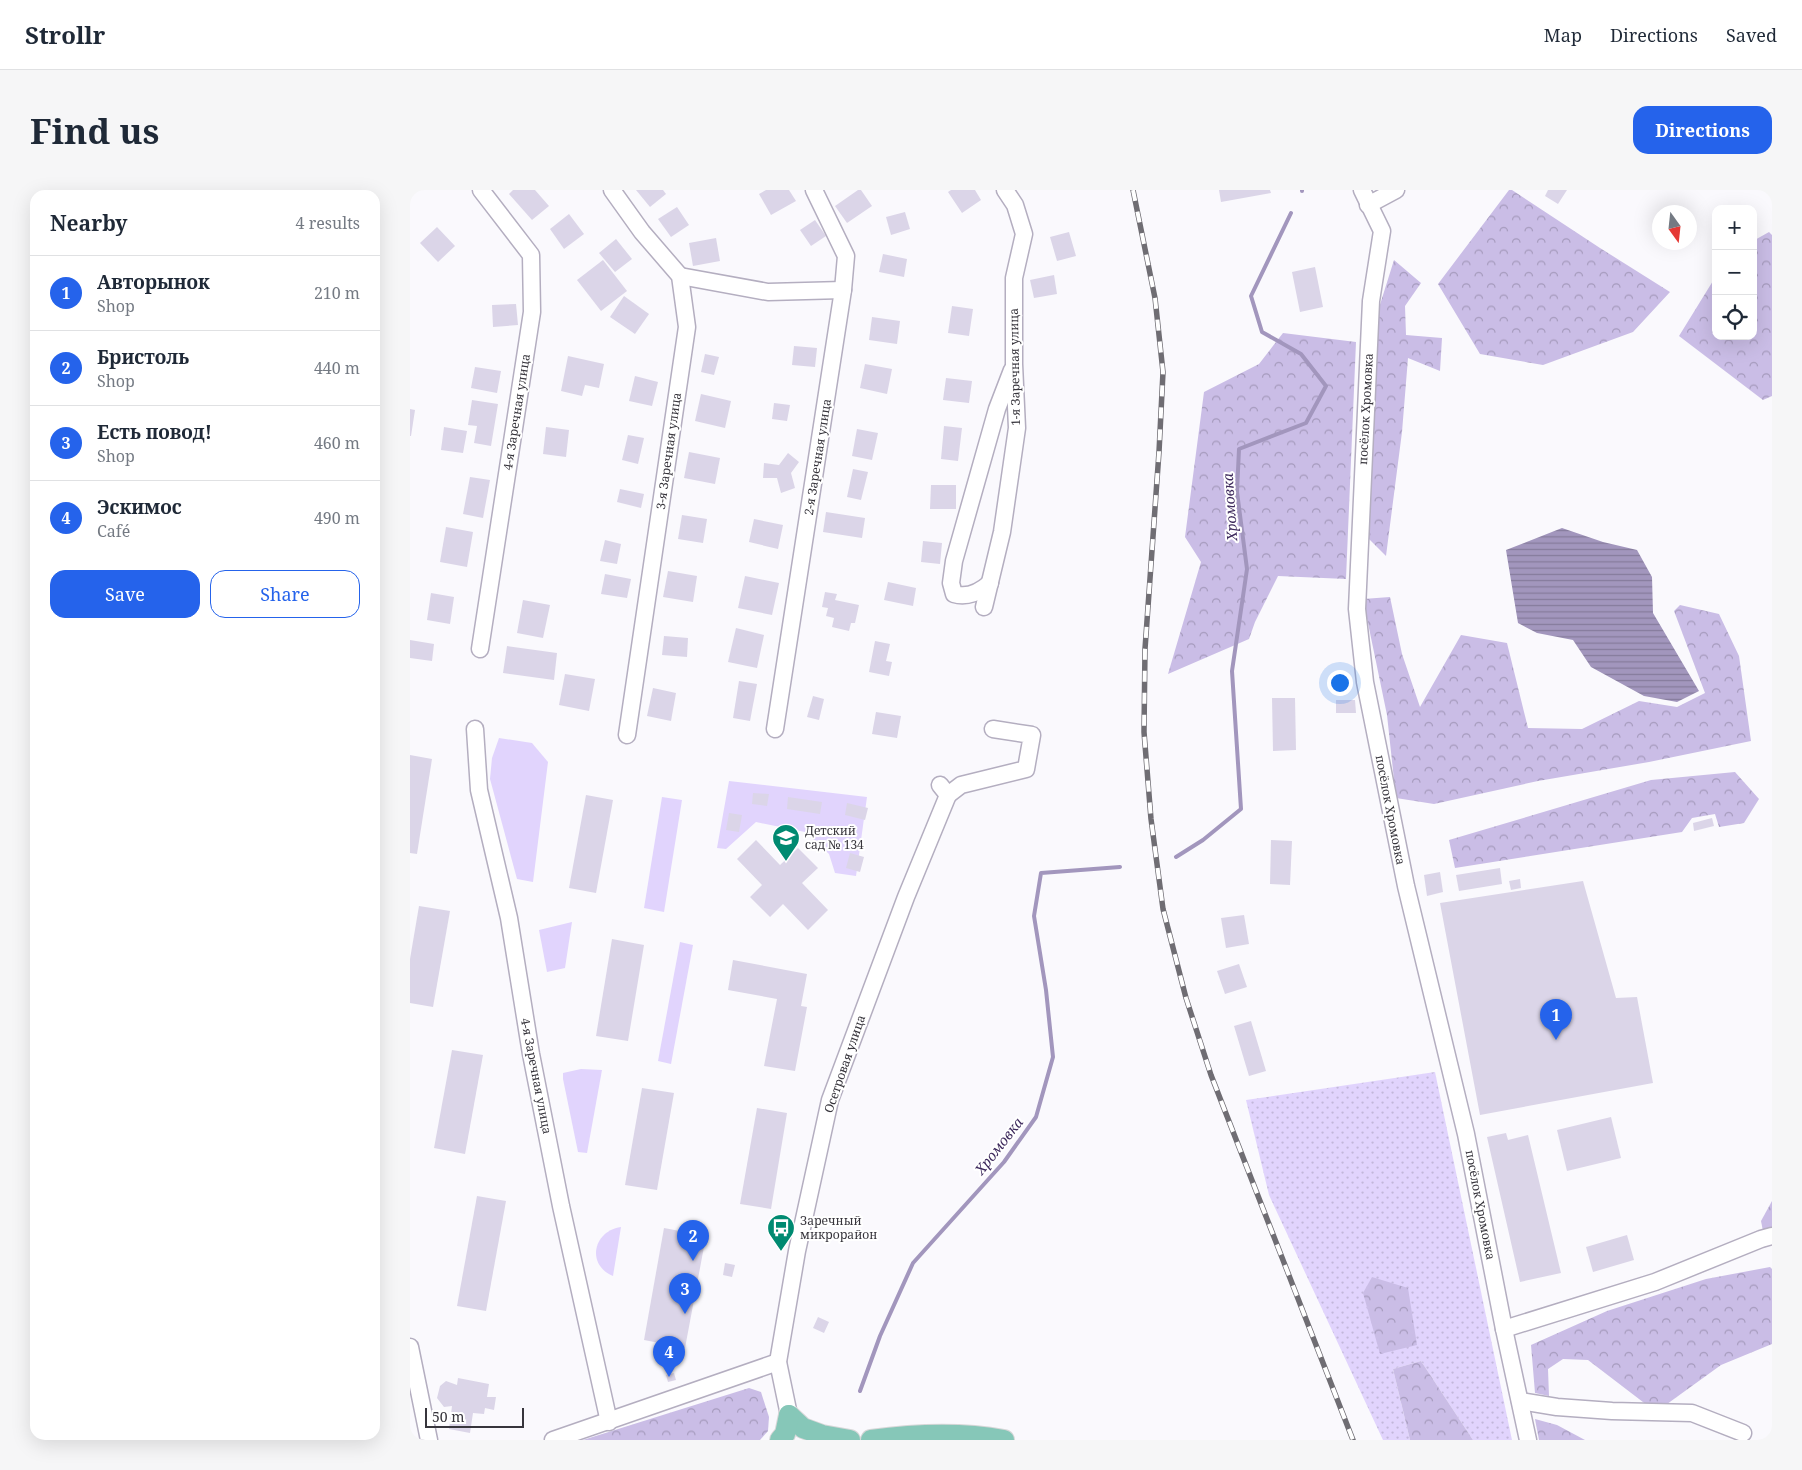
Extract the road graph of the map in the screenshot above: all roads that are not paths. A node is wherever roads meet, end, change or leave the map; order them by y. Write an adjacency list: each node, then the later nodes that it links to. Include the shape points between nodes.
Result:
1 (481, 190): 12 (street, 4-я Заречная улица, via 531,255 532,312)
2 (612, 190): 7 (street, via 642,232)
3 (814, 190): 8 (street, 2-я Заречная улица, via 846,256)
4 (1005, 190): 9 (street, 1-я Заречная улица, via 1015,204 1024,234 1014,278)
5 (1396, 190): 6 (street, посёлок Хромовка)
6 (1365, 197): 18 (street, посёлок Хромовка, via 1382,231 1371,301 1357,610 1365,682 1406,886 1466,1134)
7 (680, 276): 8 (street, via 768,292); 16 (street, 3-я Заречная улица, via 687,327)
8 (843, 290): 14 (street, 2-я Заречная улица)
9 (1014, 364): 10 (street, 1-я Заречная улица, via 1017,428 1002,532); 10 (street, via 997,409 950,583 954,594 963,595 982,590)
10 (990, 584): 11 (street, 1-я Заречная улица)
11 (984, 607)
12 (480, 649)
13 (475, 729): 23 (street, 4-я Заречная улица, via 479,790 509,918 531,1054 561,1206)
14 (775, 729)
15 (993, 729): 20 (street, Осетровая улица, via 1032,734 1026,769 944,790 830,1100 797,1251)
16 (627, 735)
17 (1772, 1236): 18 (street, via 1655,1282)
18 (1504, 1329): 21 (street, посёлок Хромовка)
19 (410, 1347): 25 (street)
20 (778, 1362): 22 (street, Осетровая улица); 23 (street)
21 (1520, 1401): 24 (street, via 1612,1411 1692,1413); 31 (street, посёлок Хромовка)
22 (789, 1415): 27 (main road); 28 (main road, via 803,1428)
23 (609, 1422): 26 (street)
24 (1743, 1433)
25 (429, 1440)
26 (553, 1440)
27 (780, 1440)
28 (850, 1440)
29 (871, 1440): 30 (main road, via 963,1435)
30 (1004, 1440)
31 (1528, 1440)

